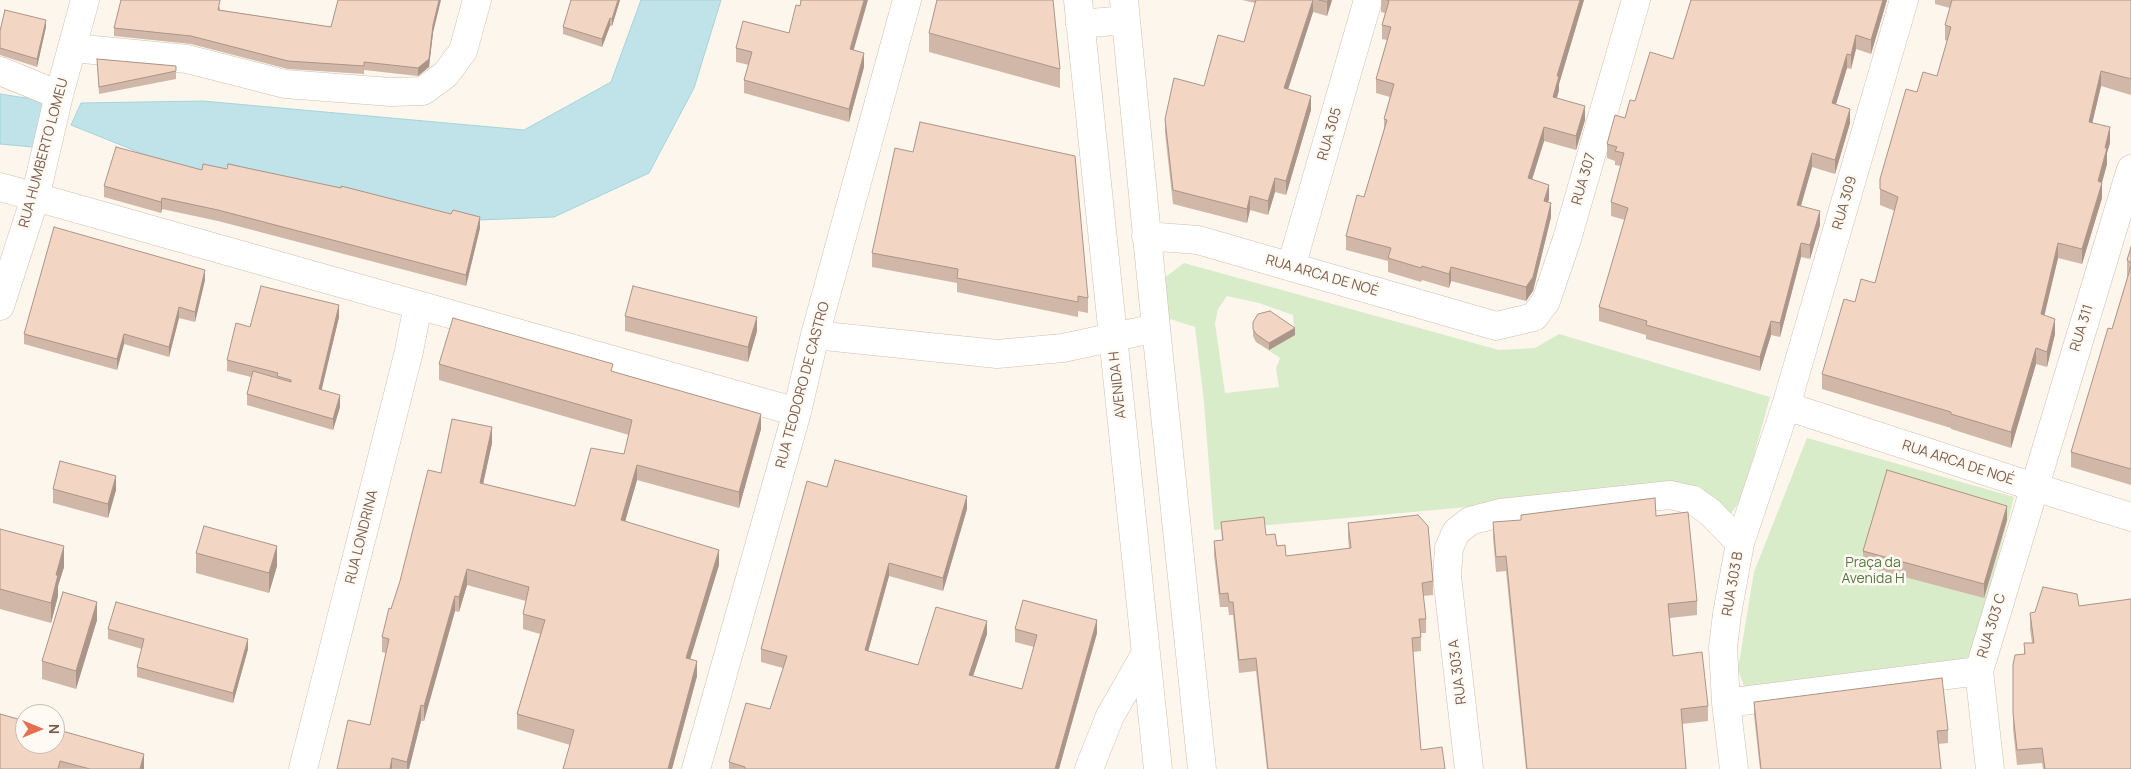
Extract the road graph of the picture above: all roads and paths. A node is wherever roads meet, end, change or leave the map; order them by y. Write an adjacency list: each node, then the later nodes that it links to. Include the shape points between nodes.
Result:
1 (85, 0): 9 (street, RUA HUMBERTO LOMEU)
2 (477, 0): 9 (street, via 463,51 446,74 423,91 391,92 286,84 187,58)
3 (907, 0): 21 (street, RUA TEODORO DE CASTRO)
4 (1368, 0): 16 (street, RUA 305)
5 (1636, 0): 19 (street, RUA 307, via 1546,301 1534,317)
6 (1904, 0): 23 (street, RUA 309)
7 (1125, 10): 8 (street); 15 (street)
8 (1079, 12): 22 (street, AVENIDA H)
9 (73, 48): 11 (street, RUA HUMBERTO LOMEU)
10 (0, 71): 11 (street)
11 (59, 94): 14 (street, RUA HUMBERTO LOMEU)
12 (2131, 169): 25 (street, RUA 311)
13 (0, 187): 14 (street)
14 (35, 198): 17 (street); 18 (street, RUA HUMBERTO LOMEU)
15 (1146, 236): 16 (street, RUA ARCA DE NOÉ, via 1198,240); 20 (street)
16 (1291, 267): 19 (street, RUA ARCA DE NOÉ)
17 (418, 305): 24 (street); 33 (street, RUA LONDRINA)
18 (0, 306)
19 (1496, 326)
20 (1156, 328): 22 (street); 28 (street)
21 (815, 335): 22 (street, via 997,354 1063,348); 24 (street, RUA TEODORO DE CASTRO)
22 (1113, 337): 29 (street, AVENIDA H)
23 (1786, 406): 25 (street, RUA ARCA DE NOÉ); 27 (street, RUA 303 B)
24 (797, 412): 34 (street, RUA TEODORO DE CASTRO)
25 (2034, 487): 26 (street, RUA ARCA DE NOÉ); 31 (street, RUA 303 C)
26 (2131, 517)
27 (1740, 543): 32 (street, RUA 303 B, via 1723,647); 38 (street, RUA 303 A, via 1710,512 1693,500 1670,495 1500,513 1470,521 1456,532 1449,548 1447,576)
28 (1183, 586): 29 (street); 37 (street)
29 (1139, 591): 30 (street, AVENIDA H)
30 (1145, 655): 35 (street, via 1110,716); 36 (street, AVENIDA H)
31 (1978, 671): 32 (street); 40 (street, RUA 303 C)
32 (1726, 703): 39 (street, RUA 303 B)
33 (304, 769)
34 (696, 769)
35 (1090, 769)
36 (1158, 769)
37 (1202, 769)
38 (1469, 769)
39 (1734, 769)
40 (1990, 769)

